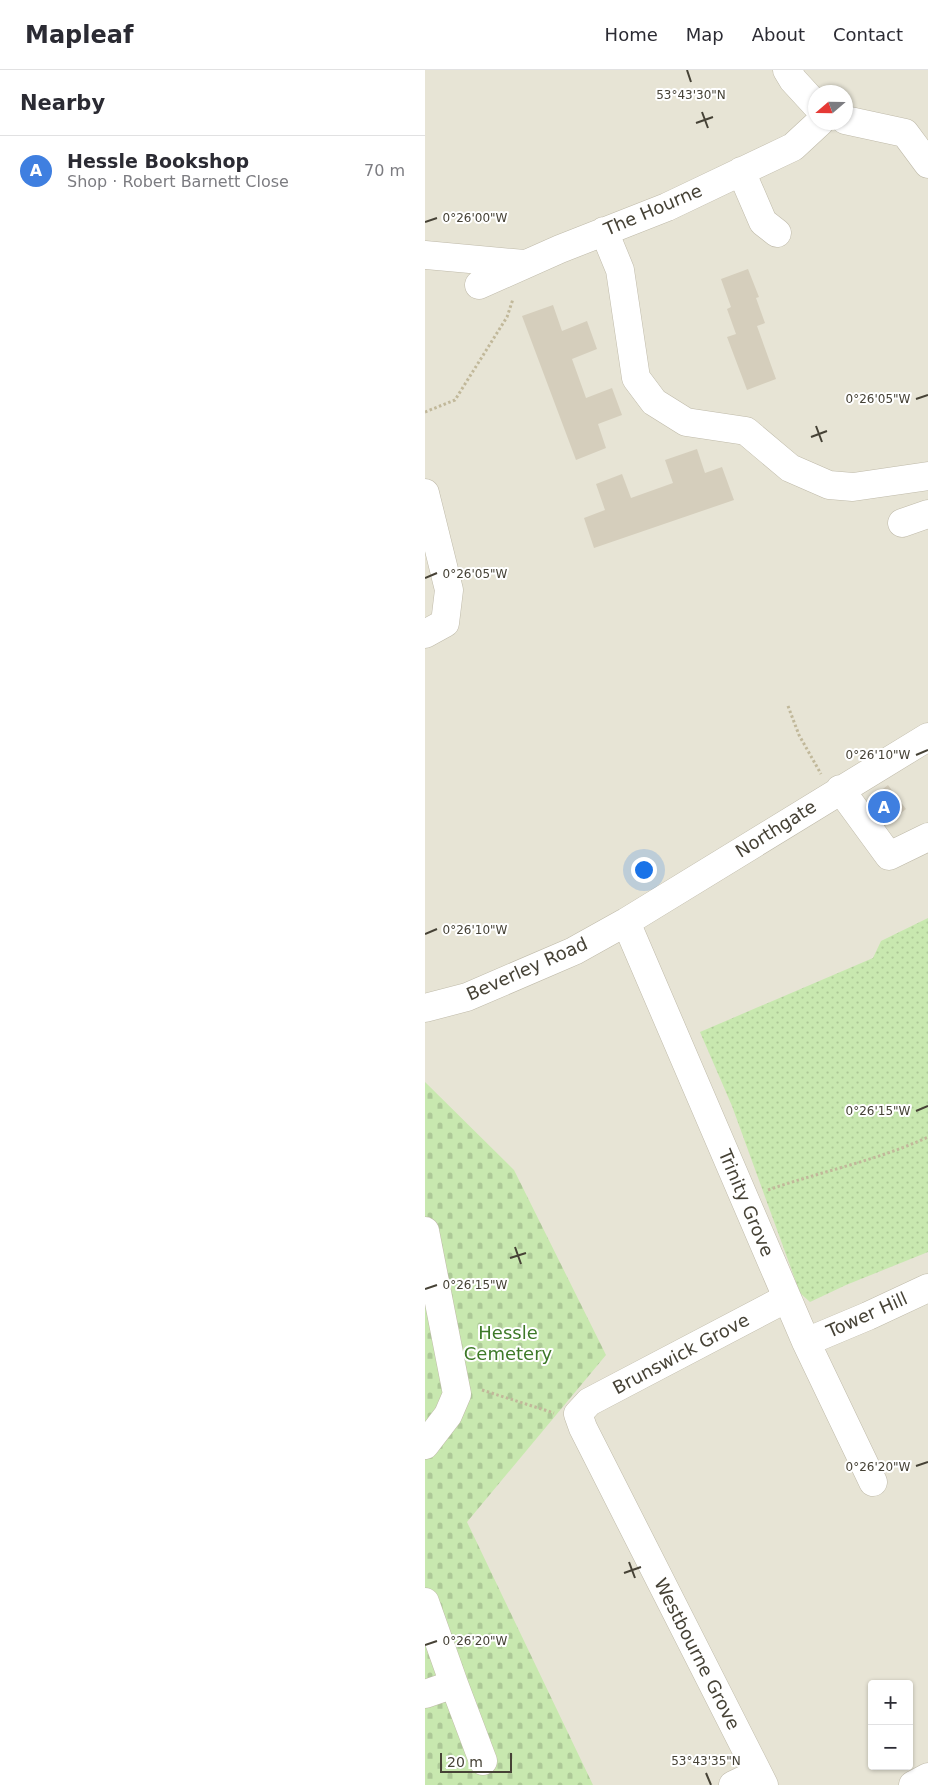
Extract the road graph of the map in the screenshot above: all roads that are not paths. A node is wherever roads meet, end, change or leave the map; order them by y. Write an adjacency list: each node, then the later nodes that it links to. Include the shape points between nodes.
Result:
1 (787, 70): 2 (street)
2 (808, 96)
3 (853, 122): 5 (street, via 905,133)
4 (811, 130): 6 (street, The Hourne, via 793,147)
5 (928, 164)
6 (741, 172): 7 (street, The Hourne, via 667,207); 8 (street, via 763,222)
7 (604, 231): 10 (street, The Hourne); 12 (street, via 620,270 636,378 653,402 687,422 746,431 790,468 829,485 853,487)
8 (777, 233)
9 (425, 255): 10 (street)
10 (526, 264): 11 (street, The Hourne)
11 (479, 285)
12 (928, 476)
13 (425, 493): 16 (street, via 449,590 445,623)
14 (928, 514): 15 (street)
15 (902, 523)
16 (425, 634)
17 (928, 737): 18 (street, Northgate)
18 (836, 792): 19 (street, via 889,856); 20 (street, Northgate)
19 (928, 837)
20 (626, 922): 21 (street, Beverley Road, via 574,951 485,990); 24 (street, Trinity Grove)
21 (425, 1008)
22 (425, 1231): 27 (street, via 457,1394 449,1415)
23 (928, 1288): 25 (street, Tower Hill)
24 (787, 1298): 25 (street, Trinity Grove); 26 (street, Brunswick Grove, via 589,1402)
25 (806, 1342): 28 (street, Trinity Grove)
26 (578, 1414): 34 (street, Westbourne Grove)
27 (425, 1446)
28 (873, 1482)
29 (425, 1602): 30 (street)
30 (454, 1684): 31 (street); 32 (street)
31 (425, 1694)
32 (483, 1761)
33 (928, 1777): 36 (street)
34 (761, 1779): 35 (street)
35 (733, 1785)
36 (913, 1785)

